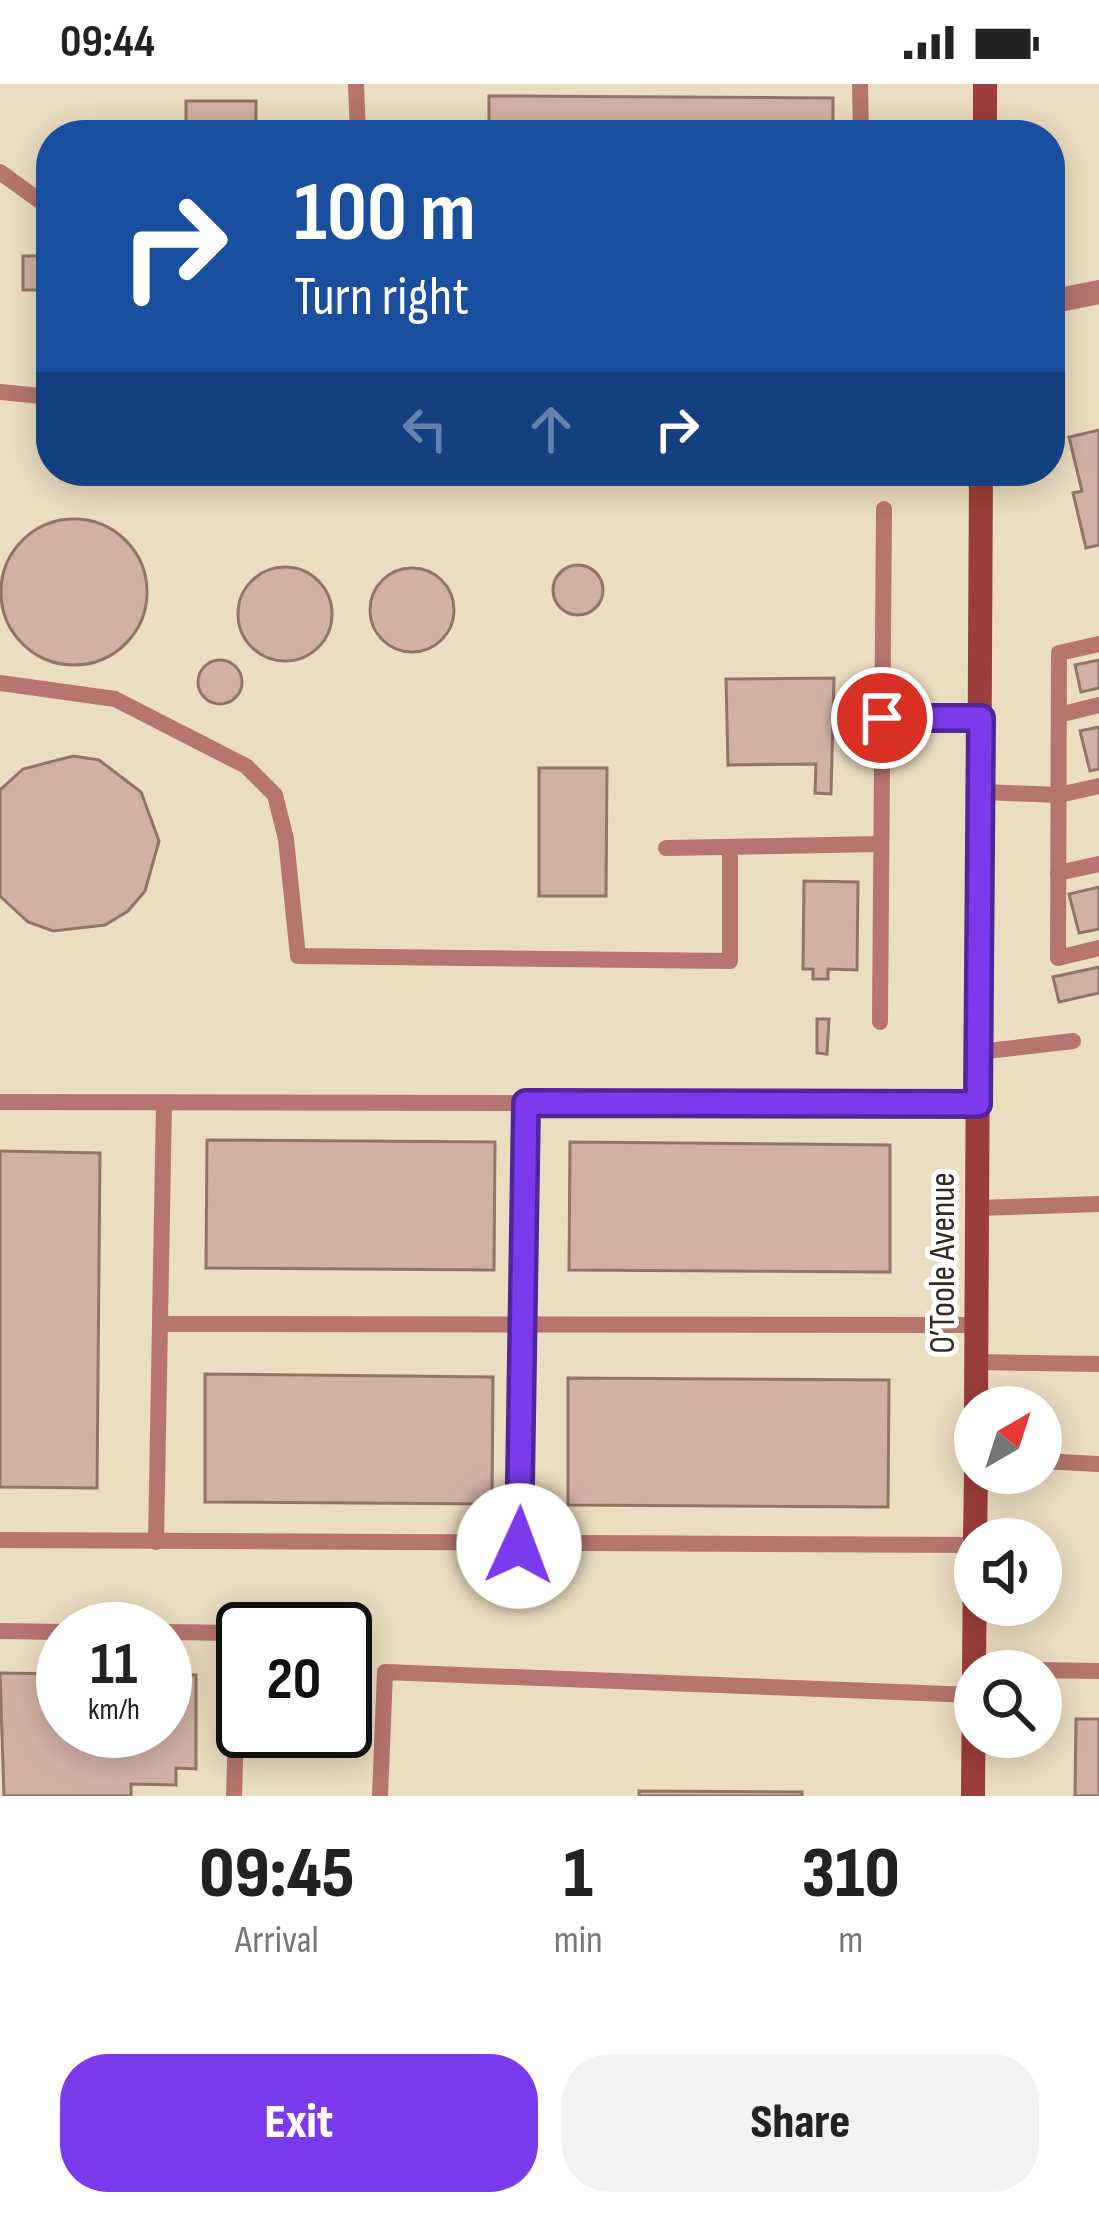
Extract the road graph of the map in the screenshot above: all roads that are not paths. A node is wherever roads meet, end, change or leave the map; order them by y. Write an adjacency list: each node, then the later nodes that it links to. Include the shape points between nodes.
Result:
1 (356, 84): 4 (lane)
2 (860, 84): 5 (lane)
3 (985, 84): 6 (street)
4 (357, 120)
5 (861, 120)
6 (985, 120)
7 (2, 177): 8 (lane)
8 (36, 199)
9 (1099, 292): 10 (street)
10 (1065, 299)
11 (0, 392): 12 (lane)
12 (36, 396)
13 (981, 486): 20 (street, O’Toole Avenue)
14 (884, 509): 19 (lane)
15 (1099, 644): 18 (lane, via 1059,653)
16 (0, 683): 26 (lane, via 115,699 246,766 275,795 298,956 730,961)
17 (1099, 705): 18 (lane)
18 (1059, 715): 23 (lane)
19 (882, 718): 20 (lane); 24 (lane)
20 (981, 718): 22 (street, O’Toole Avenue)
21 (1099, 786): 23 (lane)
22 (980, 792): 23 (lane); 32 (street, O’Toole Avenue)
23 (1059, 795): 28 (lane)
24 (881, 844): 26 (lane); 30 (lane)
25 (666, 848): 26 (lane)
26 (730, 848)
27 (1099, 864): 28 (lane)
28 (1058, 873): 29 (lane, via 1058,958)
29 (1099, 948)
30 (880, 1022)
31 (1073, 1041): 32 (lane)
32 (979, 1052): 36 (street, O’Toole Avenue)
33 (0, 1102): 34 (lane)
34 (164, 1102): 35 (lane); 39 (lane)
35 (526, 1103): 36 (lane); 40 (lane)
36 (978, 1104): 38 (street, O’Toole Avenue)
37 (1099, 1204): 38 (lane)
38 (978, 1208): 41 (street, O’Toole Avenue)
39 (163, 1324): 40 (lane); 48 (lane)
40 (526, 1324): 41 (lane); 49 (lane)
41 (976, 1325): 42 (street, O’Toole Avenue)
42 (976, 1361): 43 (lane); 44 (street, O’Toole Avenue)
43 (1099, 1364)
44 (976, 1386)
45 (1062, 1462): 46 (lane)
46 (1099, 1464)
47 (0, 1540): 48 (lane)
48 (156, 1543): 49 (lane)
49 (519, 1546): 50 (lane)
50 (954, 1546)
51 (0, 1631): 52 (lane)
52 (36, 1632)
53 (192, 1632): 58 (lane, via 239,1633)
54 (1062, 1670): 55 (lane)
55 (1099, 1671)
56 (954, 1694): 59 (lane, via 385,1672)
57 (973, 1758): 60 (street)
58 (234, 1796)
59 (380, 1796)
60 (973, 1796)

